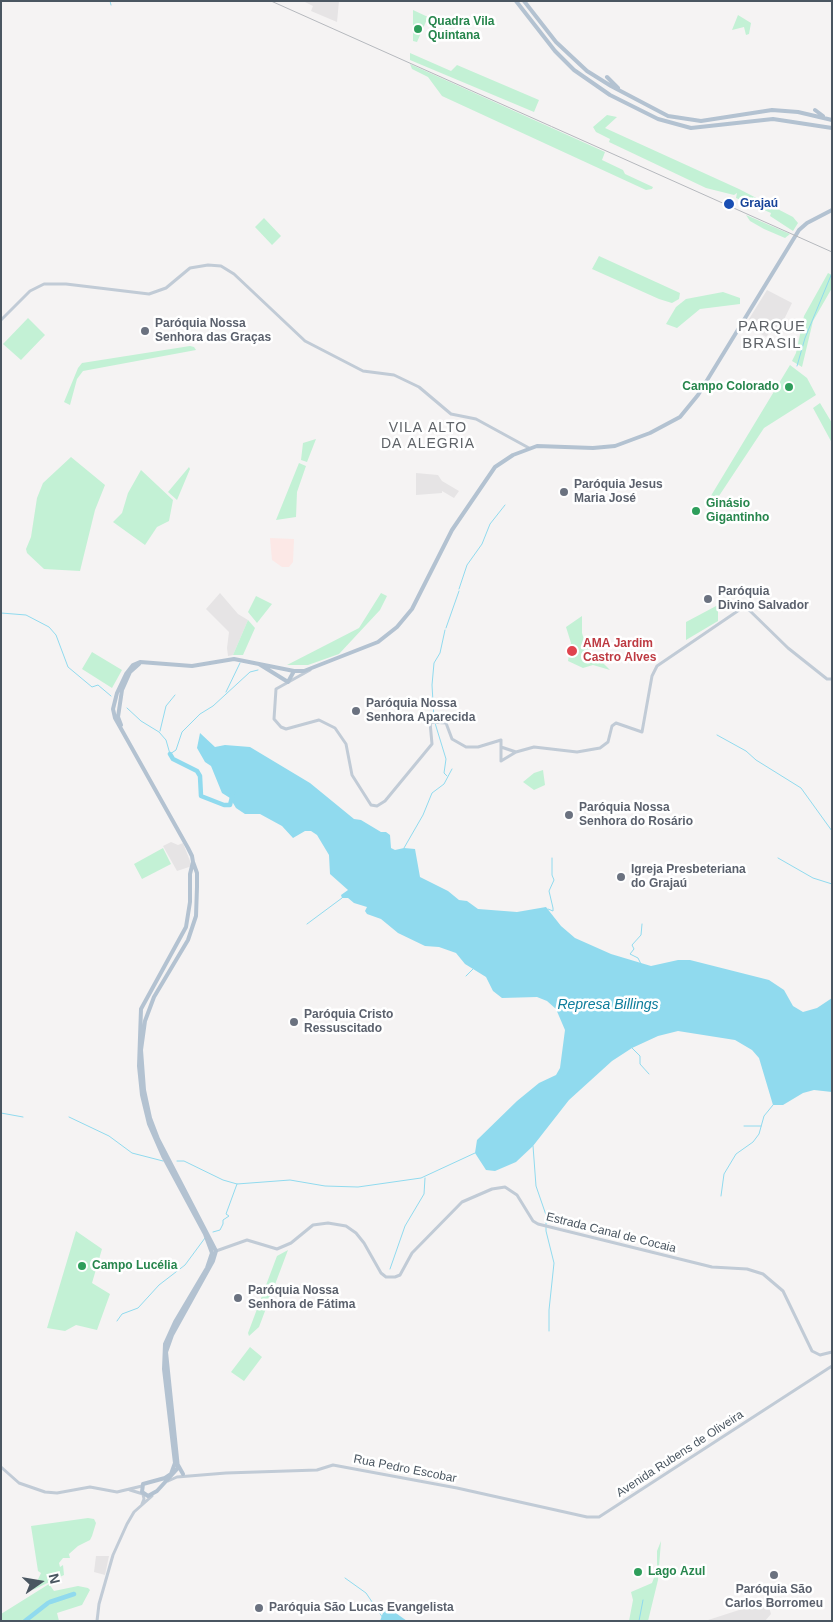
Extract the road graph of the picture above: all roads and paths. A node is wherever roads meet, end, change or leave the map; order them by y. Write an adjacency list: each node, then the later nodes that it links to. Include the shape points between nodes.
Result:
1 (516, 1): 8 (main road, via 555,52 574,70 610,94 662,120 698,129 747,120 779,119)
2 (524, 1): 4 (main road, via 572,58)
3 (607, 77): 4 (main road)
4 (621, 92): 6 (main road, via 668,116 692,121 772,110)
5 (816, 110): 6 (main road)
6 (824, 118): 7 (main road)
7 (832, 120)
8 (832, 128)
9 (832, 210): 11 (main road, via 807,222 800,230 698,395 680,417 650,433 613,446 547,445)
10 (1, 320): 11 (main road, via 30,292 44,284 149,294 166,288 190,268 208,264 221,266 234,274 305,341 364,371 394,376 419,387 451,414 476,419)
11 (529, 448): 16 (main road, via 505,460 488,476 452,530 412,609 397,627 378,642)
12 (748, 602): 13 (main road)
13 (750, 611): 18 (main road, via 788,648); 25 (main road, via 745,606 657,666 652,676 642,732 614,724 608,742 600,748 577,752 534,747)
14 (142, 662): 15 (main road, via 192,666 234,659); 21 (main road, via 130,667); 22 (main road, via 132,669 125,682)
15 (254, 662): 17 (main road); 20 (main road)
16 (314, 668): 17 (main road); 20 (main road)
17 (294, 671): 20 (main road)
18 (822, 674): 19 (main road); 19 (main road, via 827,679)
19 (832, 678)
20 (288, 682): 24 (main road, via 276,689 274,719 280,727 290,730 319,720 335,728 348,752 352,776 366,800 374,806 385,801 432,744 430,722 446,723 452,739 466,747 501,740)
21 (114, 704): 22 (main road); 23 (main road)
22 (119, 712): 23 (main road)
23 (117, 717): 26 (main road)
24 (501, 747): 25 (main road); 25 (main road, via 501,761)
25 (516, 752)
26 (194, 862): 27 (main road); 28 (main road)
27 (191, 871): 28 (main road); 30 (main road, via 189,912)
28 (196, 874): 29 (main road, via 196,916)
29 (191, 934): 30 (main road); 31 (main road)
30 (181, 938): 31 (main road); 32 (main road, via 141,1009 139,1066 150,1124 163,1156)
31 (184, 948): 33 (main road, via 148,1011 142,1043 143,1082 150,1118 158,1138)
32 (210, 1245): 33 (main road); 38 (main road, via 210,1261 175,1322 164,1352 175,1458)
33 (216, 1249): 34 (main road, Estrada Canal de Cocaia, via 247,1240 278,1249 313,1225 333,1223 356,1233 382,1274 395,1277 452,1210 465,1200 503,1186 517,1194 533,1221 540,1225 712,1267 747,1269 763,1274 783,1291 812,1352 820,1355); 36 (main road, via 213,1261 166,1352)
34 (832, 1352)
35 (832, 1366): 48 (main road, Avenida Rubens de Oliveira)
36 (178, 1465): 38 (main road); 39 (main road)
37 (1, 1467): 44 (main road, via 19,1482 45,1492 90,1487 112,1492)
38 (173, 1473): 39 (main road, Rua Pedro Escobar); 40 (main road); 41 (main road)
39 (184, 1475): 41 (main road, Rua Pedro Escobar); 48 (main road, Rua Pedro Escobar, via 317,1470 333,1465 594,1518)
40 (157, 1481): 42 (main road, via 146,1482); 43 (main road)
41 (168, 1481): 43 (main road)
42 (142, 1486): 44 (main road); 45 (main road)
43 (160, 1488): 46 (main road)
44 (130, 1489): 45 (main road)
45 (143, 1494): 46 (main road); 47 (main road)
46 (152, 1496): 47 (main road)
47 (141, 1505): 49 (main road, via 127,1524 113,1555)
48 (617, 1506)
49 (97, 1621)

